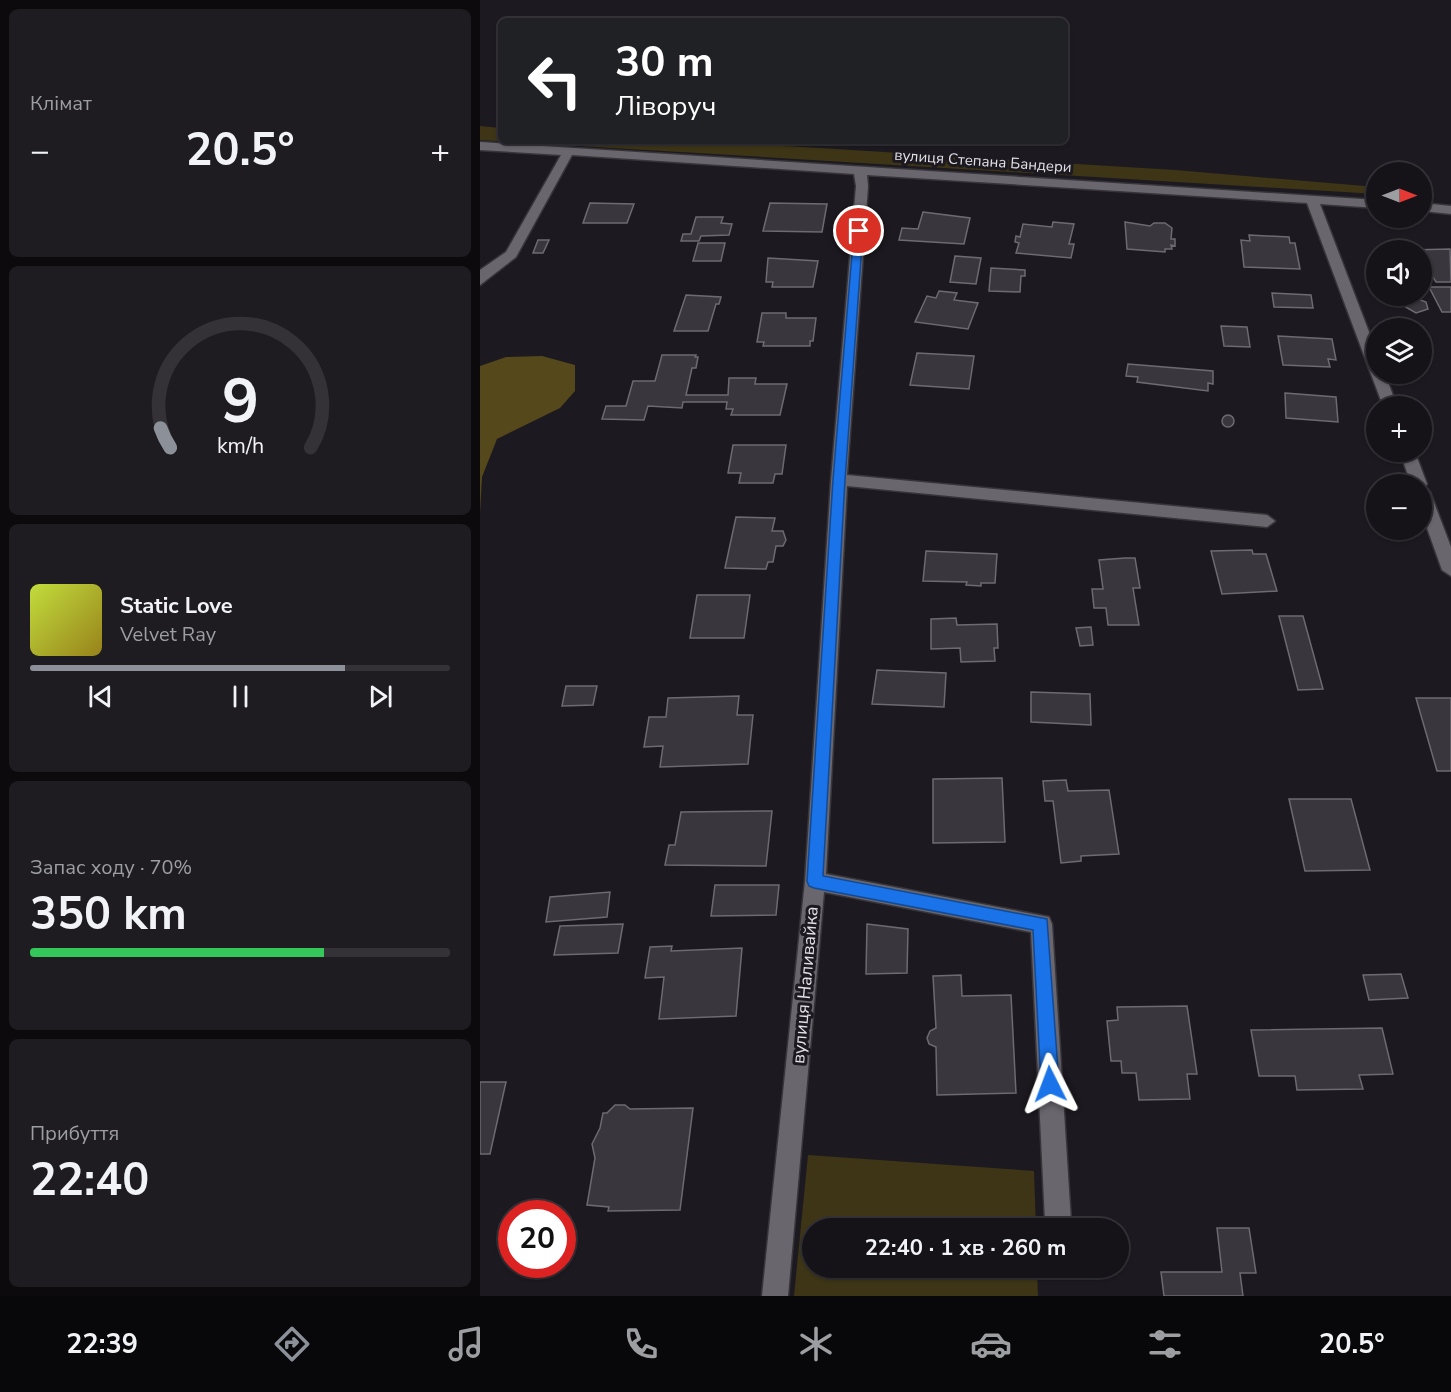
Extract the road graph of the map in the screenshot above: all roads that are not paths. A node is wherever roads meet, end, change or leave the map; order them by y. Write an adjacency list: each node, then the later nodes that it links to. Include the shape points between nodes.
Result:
1 (480, 146): 2 (street, вулиця Степана Бандери)
2 (568, 152): 3 (street, вулиця Степана Бандери); 8 (street, via 511,254 482,274)
3 (860, 170): 4 (street, вулиця Степана Бандери); 10 (street, вулиця Наливайка, via 862,186)
4 (1312, 199): 5 (street, вулиця Степана Бандери); 9 (street)
5 (1366, 203)
6 (1432, 208): 7 (street)
7 (1451, 210)
8 (480, 281)
9 (1366, 344)
10 (839, 480): 12 (street); 14 (street, вулиця Наливайка)
11 (1432, 519): 13 (street)
12 (1267, 521)
13 (1451, 570)
14 (814, 881): 15 (street, via 1041,924); 16 (street, вулиця Наливайка)
15 (1058, 1218)
16 (776, 1296)

